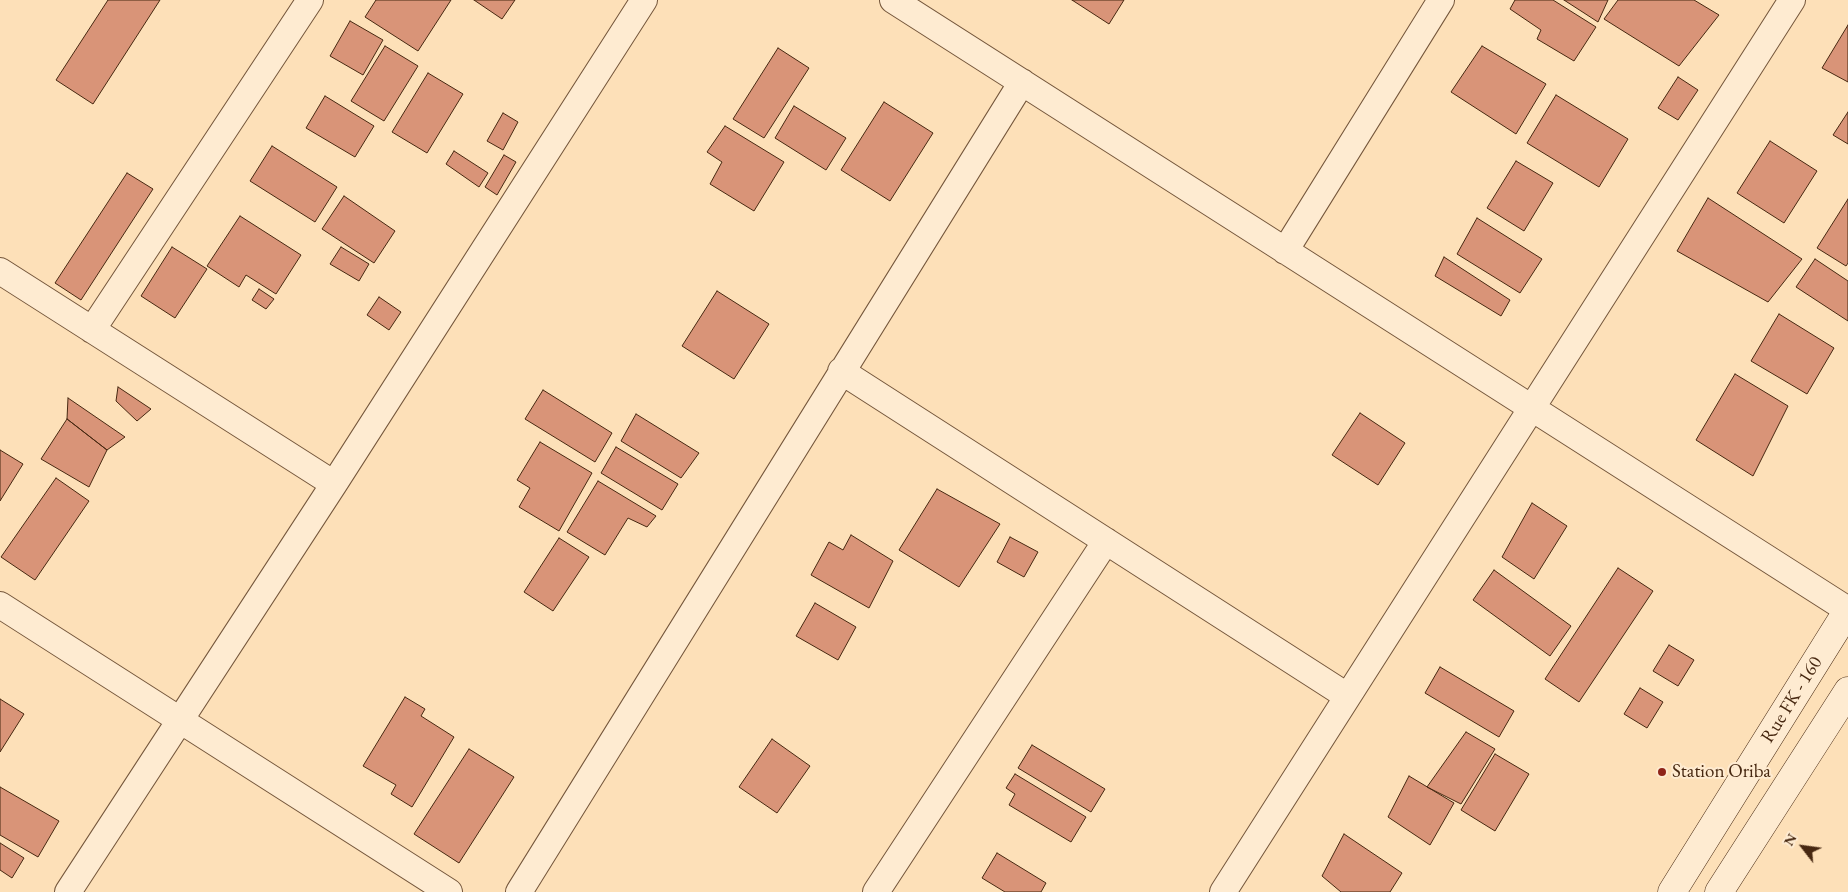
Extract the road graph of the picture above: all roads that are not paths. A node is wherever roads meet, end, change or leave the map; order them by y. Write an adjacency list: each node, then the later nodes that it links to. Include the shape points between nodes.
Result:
1 (310, 0): 9 (street)
2 (644, 0): 12 (street)
3 (894, 0): 6 (street)
4 (1792, 0): 11 (street)
5 (1430, 4): 7 (street)
6 (1022, 82): 7 (street); 10 (street)
7 (1285, 251): 11 (street)
8 (0, 271): 9 (street)
9 (92, 330): 12 (street)
10 (841, 371): 13 (street); 21 (street)
11 (1532, 408): 15 (street); 17 (street)
12 (334, 484): 18 (street)
13 (1106, 541): 17 (street); 22 (street)
14 (0, 605): 18 (street)
15 (1848, 610): 24 (main road, Rue FK - 160)
16 (1848, 691): 25 (main road)
17 (1347, 696): 23 (street)
18 (180, 720): 19 (street); 20 (street)
19 (68, 892)
20 (449, 892)
21 (519, 892)
22 (876, 892)
23 (1223, 892)
24 (1672, 892)
25 (1719, 892)

